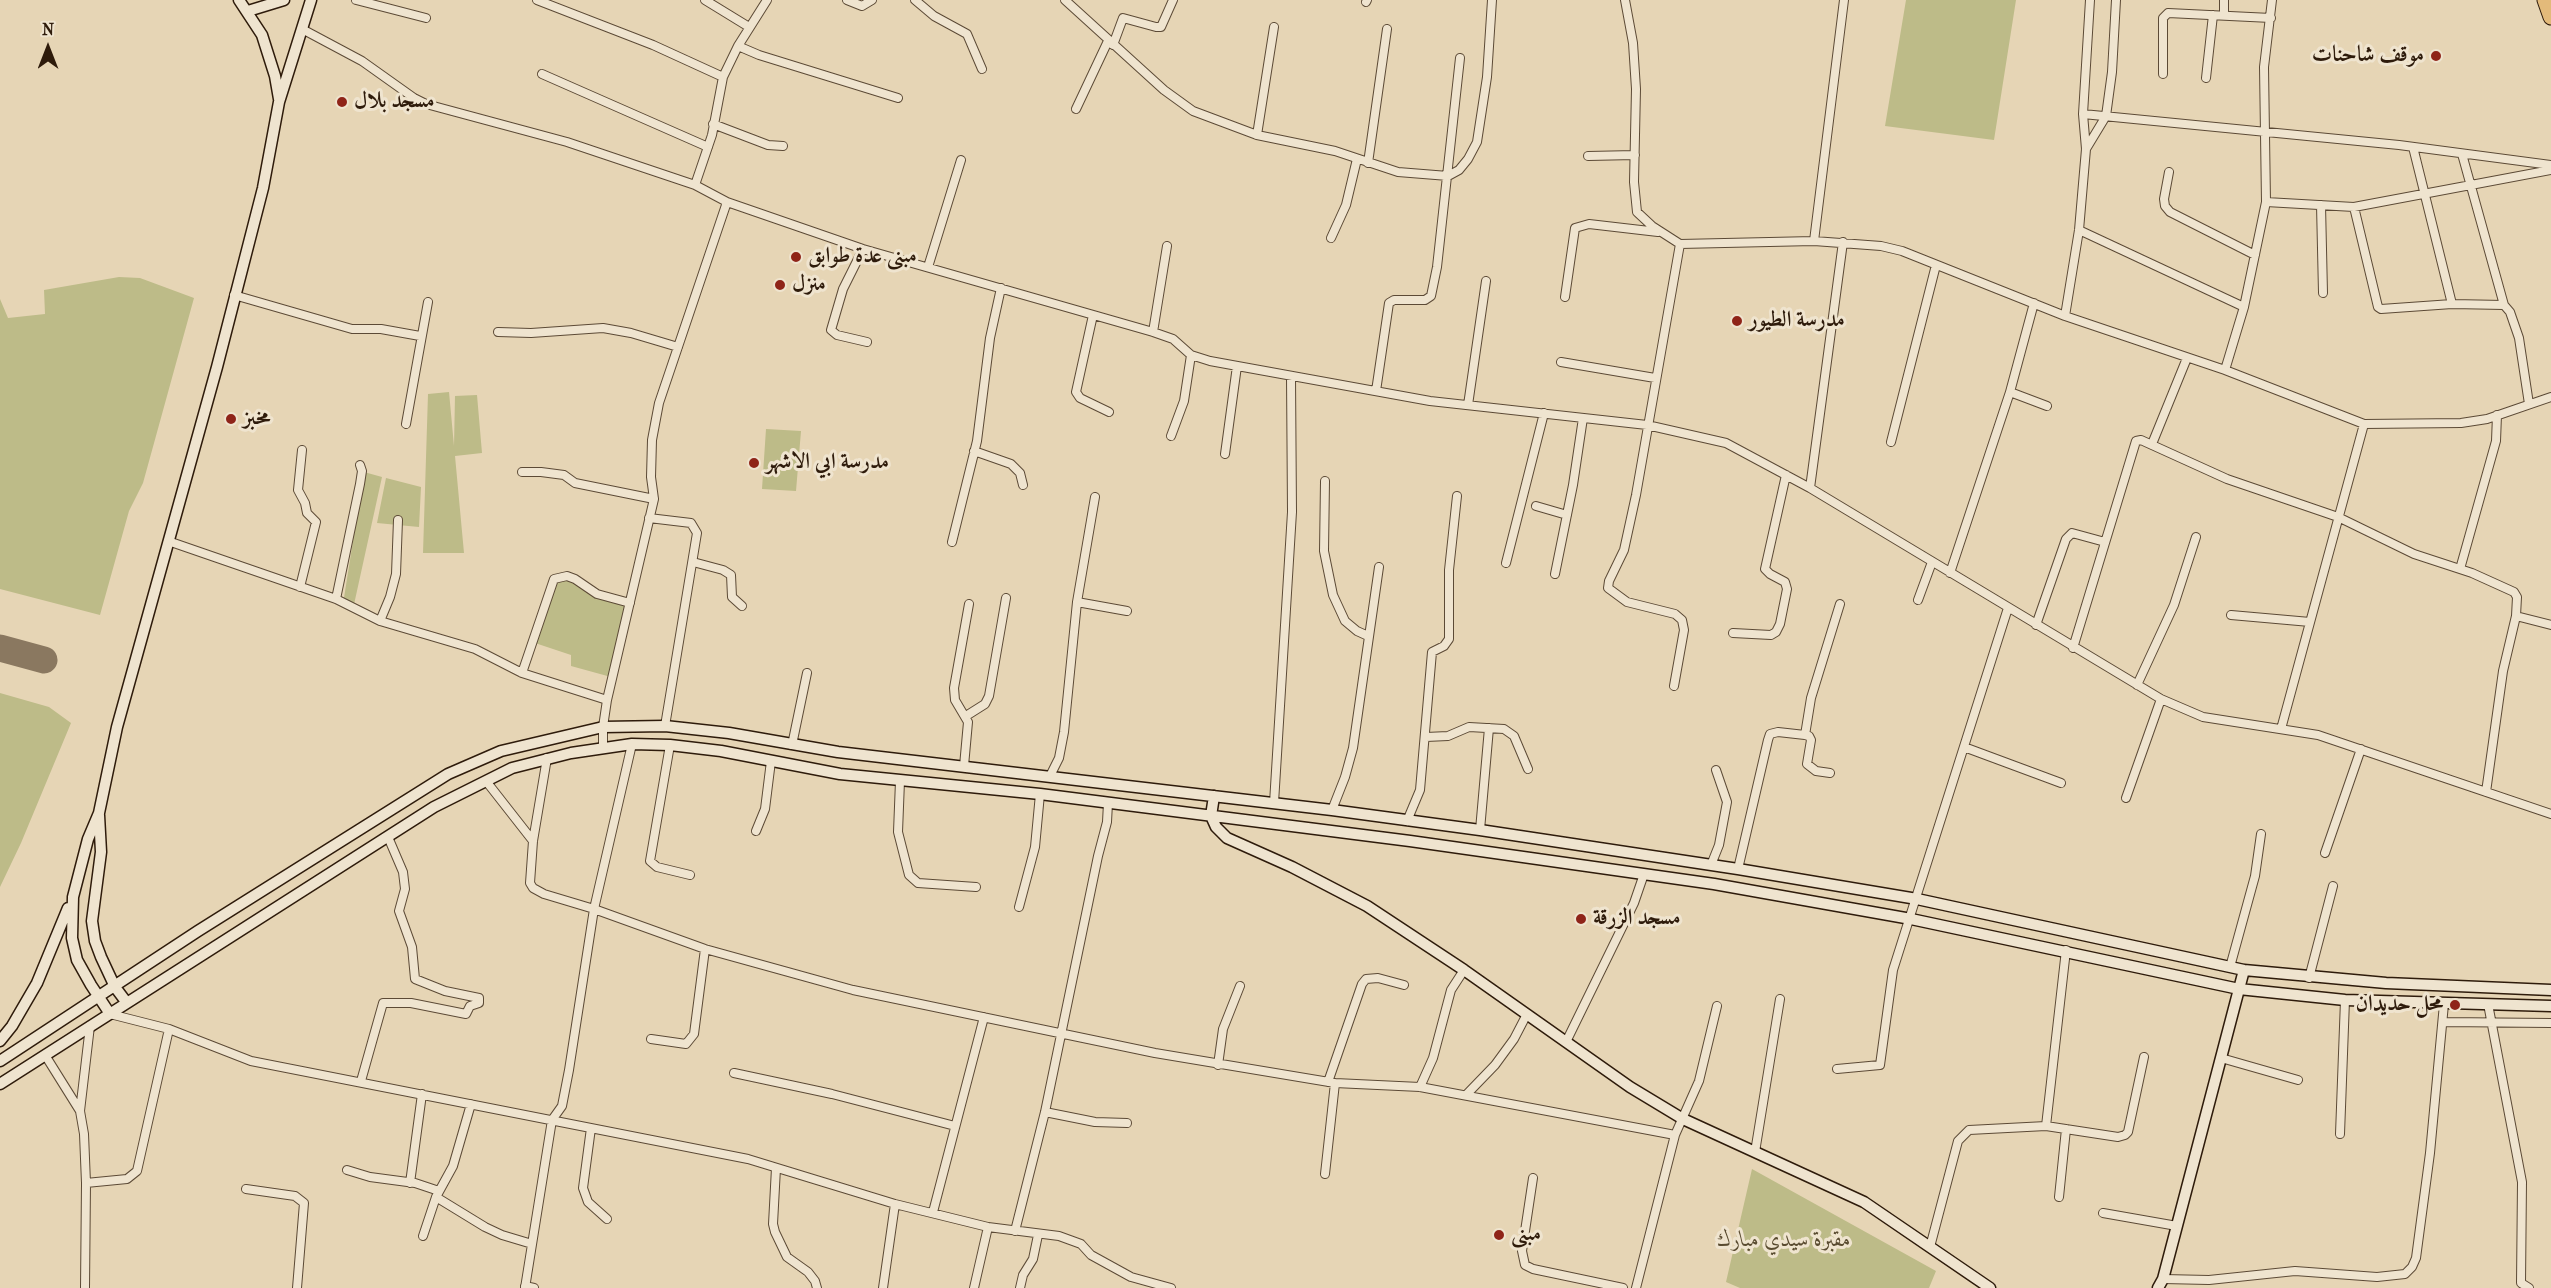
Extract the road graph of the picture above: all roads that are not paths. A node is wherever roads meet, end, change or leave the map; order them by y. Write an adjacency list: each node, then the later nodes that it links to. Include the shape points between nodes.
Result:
1 (239, 0): 21 (main road)
2 (284, 0): 21 (main road)
3 (311, 0): 29 (main road)
4 (356, 0): 25 (street)
5 (537, 0): 37 (street)
6 (705, 0): 27 (street)
7 (766, 0): 27 (street)
8 (847, 0): 9 (street, via 862,6)
9 (872, 0)
10 (1065, 0): 31 (street)
11 (1173, 0): 31 (street, via 1161,27 1123,18)
12 (1492, 0): 60 (street, via 1487,77 1477,142 1459,170)
13 (1625, 0): 52 (street, via 1636,89)
14 (1844, 0): 71 (street)
15 (2090, 0): 42 (street)
16 (2116, 0): 43 (street)
17 (2224, 0): 23 (street)
18 (2272, 0): 26 (street)
19 (2545, 0): 24 (highway)
20 (920, 1): 34 (street, via 934,16 967,34)
21 (248, 11): 40 (main road, via 267,47)
22 (2213, 15): 23 (street); 36 (street, via 2164,15); 38 (street)
23 (2224, 15): 26 (street)
24 (2551, 17)
25 (426, 18)
26 (2271, 18): 45 (street, via 2265,67)
27 (749, 27): 32 (street)
28 (1274, 27): 46 (street)
29 (302, 29): 40 (main road); 61 (street, via 426,104 567,142)
30 (1387, 29): 56 (street)
31 (1111, 43): 41 (street); 46 (street, via 1186,106)
32 (738, 46): 37 (street); 39 (street)
33 (1461, 58): 60 (street)
34 (982, 69)
35 (542, 74): 48 (street)
36 (2163, 74)
37 (723, 77): 44 (street)
38 (2206, 78)
39 (898, 98)
40 (279, 102): 82 (main road, via 263,188)
41 (1076, 109)
42 (2083, 114): 43 (street); 50 (street)
43 (2106, 116): 45 (street); 50 (street)
44 (713, 124): 47 (street, via 768,145); 48 (street)
45 (2266, 133): 49 (street); 65 (street)
46 (1257, 135): 54 (street)
47 (783, 146)
48 (708, 147): 61 (street)
49 (2413, 147): 51 (street); 63 (street)
50 (2086, 149): 68 (street)
51 (2462, 154): 57 (street); 62 (street)
52 (1635, 155): 53 (street); 69 (street, via 1637,212)
53 (1588, 156)
54 (1357, 159): 56 (street); 70 (street, via 1352,188)
55 (961, 160): 78 (street)
56 (1368, 163): 60 (street, via 1398,172)
57 (2551, 165)
58 (2551, 170): 62 (street)
59 (2169, 172): 76 (street, via 2164,200 2170,212)
60 (1448, 176): 103 (street, via 1431,296 1389,303)
61 (696, 185): 64 (street)
62 (2471, 186): 63 (street); 87 (street)
63 (2424, 196): 67 (street); 86 (street)
64 (727, 202): 75 (street); 95 (street)
65 (2266, 202): 66 (street); 76 (street)
66 (2321, 205): 67 (street); 81 (street)
67 (2354, 207): 86 (street, via 2378,307)
68 (2079, 231): 88 (street); 90 (street)
69 (1664, 233): 73 (street); 83 (street, via 1589,224 1575,228)
70 (1331, 238)
71 (1814, 242): 72 (street); 73 (street)
72 (1843, 243): 77 (street, via 1894,249); 127 (street)
73 (1680, 244): 102 (street)
74 (1167, 246): 92 (street)
75 (863, 249): 78 (street); 94 (street, via 843,289 831,330)
76 (2255, 255): 88 (street)
77 (1936, 264): 85 (street); 117 (street)
78 (928, 267): 80 (street)
79 (1486, 281): 107 (street)
80 (1001, 288): 89 (street); 120 (street)
81 (2323, 293)
82 (234, 295): 93 (street, via 352,329); 137 (main road)
83 (1565, 297)
84 (428, 302): 93 (street)
85 (2034, 303): 90 (street); 104 (street)
86 (2452, 304): 87 (street)
87 (2504, 305): 106 (street, via 2519,338)
88 (2244, 307): 100 (street)
89 (1093, 315): 92 (street); 109 (street, via 1076,392)
90 (2065, 316): 97 (street)
91 (498, 332): 95 (street, via 603,328)
92 (1153, 332): 96 (street, via 1173,339)
93 (420, 336): 113 (street)
94 (867, 342)
95 (678, 347): 130 (street, via 659,403 652,440)
96 (1191, 355): 99 (street); 116 (street, via 1184,401)
97 (2187, 358): 100 (street); 118 (street)
98 (1561, 362): 102 (street)
99 (1236, 366): 101 (street); 121 (street)
100 (2225, 370): 114 (street)
101 (1291, 377): 103 (street); 201 (street, via 1292,512)
102 (1655, 378): 115 (street)
103 (1376, 392): 107 (street)
104 (2010, 393): 108 (street); 145 (street)
105 (2551, 397): 106 (street)
106 (2529, 404): 111 (street)
107 (1468, 405): 110 (street)
108 (2047, 406)
109 (1108, 412)
110 (1544, 413): 112 (street); 142 (street)
111 (2497, 415): 114 (street, via 2438,425); 144 (street, via 2496,441)
112 (1583, 418): 115 (street); 132 (street)
113 (406, 424)
114 (2364, 424): 133 (street)
115 (1647, 425): 124 (street, via 1726,443); 170 (street, via 1624,550 1608,588 1627,602 1675,614 1682,620 1684,630)
116 (1171, 436)
117 (1891, 442)
118 (2152, 444): 133 (street, via 2228,479); 139 (street, via 2136,441)
119 (302, 450): 147 (street, via 297,490 306,513 316,522)
120 (974, 451): 126 (street, via 1011,464 1020,473); 138 (street)
121 (1225, 454)
122 (360, 465): 149 (street, via 360,484)
123 (522, 472): 130 (street, via 564,475 575,483)
124 (1786, 475): 127 (street); 164 (street, via 1765,568 1785,582 1787,589 1780,624 1771,635)
125 (1325, 481): 165 (street, via 1324,550 1332,595 1345,621)
126 (1023, 485)
127 (1810, 488): 141 (street)
128 (1457, 496): 179 (street, via 1449,570 1449,639 1432,652)
129 (1095, 497): 151 (street)
130 (654, 499): 134 (street)
131 (1536, 506): 132 (street)
132 (1567, 515): 146 (street)
133 (2338, 517): 144 (street, via 2414,554); 161 (street)
134 (650, 518): 140 (street, via 691,523 697,533); 152 (street)
135 (398, 520): 160 (street, via 396,574)
136 (2196, 537): 169 (street, via 2174,605)
137 (168, 541): 147 (street); 203 (main road, via 117,727)
138 (952, 542)
139 (2105, 542): 162 (street, via 2072,534 2066,539); 166 (street)
140 (693, 561): 155 (street, via 731,575 732,597); 174 (street)
141 (1932, 562): 145 (street); 150 (street)
142 (1506, 563)
143 (1379, 567): 165 (street)
144 (2460, 569): 159 (street, via 2514,592)
145 (1950, 573): 156 (street)
146 (1555, 574)
147 (300, 587): 149 (street)
148 (1006, 598): 173 (street, via 989,696 985,704)
149 (336, 599): 160 (street)
150 (1918, 600)
151 (1077, 602): 157 (street); 192 (street, via 1064,732 1059,758)
152 (630, 603): 167 (street, via 597,594 567,576 554,579); 172 (street)
153 (969, 604): 173 (street, via 954,688 955,699)
154 (1840, 604): 178 (street, via 1811,698)
155 (742, 606)
156 (2008, 608): 162 (street); 183 (street)
157 (1127, 611)
158 (2231, 615): 161 (street)
159 (2516, 616): 163 (street); 196 (street, via 2503,671)
160 (380, 621): 167 (street, via 475,649)
161 (2310, 622): 177 (street)
162 (2036, 625): 166 (street)
163 (2551, 625)
164 (1733, 633)
165 (1368, 636): 202 (street, via 1353,748)
166 (2073, 648): 169 (street)
167 (522, 673): 172 (street)
168 (807, 673): 182 (street)
169 (2137, 685): 171 (street)
170 (1674, 686)
171 (2161, 699): 177 (street, via 2203,717); 199 (street)
172 (606, 700): 175 (street)
173 (966, 716): 188 (street)
174 (664, 726): 175 (main road); 182 (main road)
175 (603, 727): 184 (street); 231 (main road, via 501,751 448,774)
176 (1489, 728): 179 (street, via 1469,727 1448,736); 189 (street, via 1504,729 1514,736); 207 (street)
177 (2281, 729): 185 (street, via 2318,735)
178 (1805, 735): 191 (street, via 1811,740 1807,764 1816,771); 214 (street, via 1770,734)
179 (1426, 737): 206 (street, via 1420,790)
180 (632, 744): 181 (main road); 184 (main road); 222 (street)
181 (670, 745): 187 (main road); 216 (street, via 650,861 657,867)
182 (792, 745): 188 (main road)
183 (1964, 747): 195 (street); 220 (street)
184 (603, 748): 186 (main road)
185 (2361, 749): 196 (street); 212 (street)
186 (547, 758): 193 (main road); 211 (street)
187 (771, 761): 194 (main road); 208 (street, via 765,809)
188 (964, 766): 192 (main road)
189 (1528, 769)
190 (1716, 770): 213 (street, via 1727,802)
191 (1830, 773)
192 (1050, 776): 198 (main road)
193 (486, 781): 210 (main road, via 434,807); 211 (street)
194 (900, 781): 197 (main road); 218 (street, via 897,832 909,875 918,883)
195 (2061, 783)
196 (2486, 792): 204 (street)
197 (1040, 794): 200 (main road); 221 (street, via 1035,847)
198 (1214, 796): 201 (main road); 205 (main road)
199 (2126, 798)
200 (1108, 803): 205 (main road); 252 (street)
201 (1274, 803): 202 (main road)
202 (1332, 810): 206 (main road)
203 (99, 813): 219 (main road); 231 (main road, via 100,852 92,921 95,941)
204 (2551, 814)
205 (1211, 816): 215 (main road); 227 (main road, via 1216,828 1227,838 1367,906)
206 (1407, 821): 207 (main road)
207 (1480, 830): 213 (main road)
208 (756, 831)
209 (2261, 834): 226 (street, via 2255,876)
210 (388, 837): 238 (main road); 264 (street, via 403,872 405,889 399,911 412,947 415,979 479,998 479,1003 470,1006 466,1014 411,1003 383,1003)
211 (533, 841): 222 (street, via 533,888)
212 (2325, 852)
213 (1711, 865): 214 (main road)
214 (1738, 868): 220 (main road)
215 (1644, 874): 223 (main road); 255 (street, via 1634,903)
216 (690, 875)
217 (2333, 886): 229 (street)
218 (976, 887)
219 (73, 897): 235 (main road, via 72,938 77,960); 254 (main road, via 37,983)
220 (1917, 898): 223 (street); 226 (main road)
221 (1019, 907)
222 (594, 909): 224 (street); 274 (street, via 562,1106)
223 (1911, 919): 225 (main road); 261 (street, via 1893,970 1880,1065)
224 (705, 949): 245 (street, via 854,990); 253 (street, via 694,1034 686,1044)
225 (2066, 950): 233 (main road); 277 (street)
226 (2230, 968): 228 (main road)
227 (1464, 970): 244 (main road); 267 (street, via 1451,990 1433,1058)
228 (2244, 970): 229 (main road); 233 (main road)
229 (2308, 978): 234 (main road)
230 (1404, 985): 265 (street, via 1378,978 1362,984)
231 (115, 987): 235 (main road); 238 (main road)
232 (1240, 987): 260 (street, via 1223,1029)
233 (2239, 989): 237 (main road); 258 (main road)
234 (2551, 990)
235 (99, 998): 243 (main road); 259 (main road)
236 (1780, 999): 282 (street)
237 (2345, 999): 239 (main road); 280 (street)
238 (128, 1003): 243 (main road); 246 (street)
239 (2444, 1004): 240 (main road); 247 (street)
240 (2488, 1004): 242 (main road); 248 (street)
241 (1717, 1006): 273 (street, via 1699,1082)
242 (2551, 1006)
243 (110, 1014): 246 (street); 250 (main road)
244 (1527, 1014): 255 (main road); 269 (street, via 1495,1065)
245 (984, 1017): 252 (street); 276 (street)
246 (141, 1020): 251 (street)
247 (2443, 1022): 248 (street); 303 (street, via 2416,1258 2404,1274)
248 (2492, 1022): 249 (street); 305 (street, via 2522,1182)
249 (2551, 1023)
250 (90, 1026): 256 (main road); 271 (street)
251 (169, 1029): 264 (street, via 251,1061); 287 (street, via 137,1171 127,1179)
252 (1061, 1032): 260 (street); 272 (street)
253 (651, 1039)
254 (0, 1041)
255 (1566, 1042): 273 (main road)
256 (45, 1055): 266 (main road); 271 (street)
257 (2144, 1057): 279 (street, via 2125,1136)
258 (2221, 1058): 263 (street); 296 (main road)
259 (0, 1061)
260 (1218, 1065): 265 (street)
261 (1837, 1069)
262 (734, 1073): 276 (street)
263 (2298, 1080)
264 (361, 1081): 268 (street)
265 (1332, 1083): 267 (street); 285 (street)
266 (0, 1084)
267 (1420, 1088): 269 (street)
268 (422, 1094): 270 (street); 288 (street)
269 (1466, 1095): 281 (street)
270 (471, 1104): 274 (street); 290 (street, via 453,1166)
271 (80, 1111): 287 (street)
272 (1045, 1112): 275 (street, via 1095,1122); 298 (street)
273 (1683, 1119): 281 (street); 282 (main road)
274 (552, 1120): 278 (street); 301 (street)
275 (1127, 1123)
276 (955, 1126): 293 (street)
277 (2046, 1126): 279 (street); 302 (street, via 1969,1130 1958,1141)
278 (591, 1128): 283 (street); 295 (street, via 584,1194)
279 (2066, 1129): 291 (street)
280 (2340, 1134)
281 (1675, 1135): 316 (street)
282 (1755, 1152): 302 (main road, via 1864,1202)
283 (776, 1168): 292 (street); 310 (street, via 775,1232 788,1257 813,1277)
284 (347, 1170): 288 (street)
285 (1325, 1174)
286 (1533, 1178): 315 (street, via 1522,1251 1525,1265)
287 (86, 1183): 308 (street)
288 (410, 1183): 290 (street)
289 (246, 1189): 309 (street, via 295,1196 304,1203)
290 (438, 1194): 300 (street); 301 (street, via 485,1227)
291 (2059, 1197)
292 (895, 1204): 293 (street); 311 (street)
293 (933, 1212): 297 (street)
294 (2103, 1213): 296 (street)
295 (607, 1219)
296 (2177, 1226): 304 (main road)
297 (988, 1227): 298 (street); 312 (street)
298 (1015, 1231): 299 (street)
299 (1038, 1235): 307 (street, via 1059,1236 1081,1244 1091,1256); 313 (street)
300 (423, 1236)
301 (532, 1244): 306 (street)
302 (1930, 1247): 317 (main road)
303 (2377, 1277): 304 (street, via 2295,1272); 318 (street)
304 (2161, 1284)
305 (2520, 1286): 319 (street)
306 (528, 1287)
307 (1157, 1287): 314 (street)
308 (85, 1288)
309 (297, 1288)
310 (816, 1288)
311 (883, 1288)
312 (974, 1288)
313 (1020, 1288)
314 (1171, 1288)
315 (1623, 1288)
316 (1636, 1288)
317 (1989, 1288)
318 (2375, 1288)
319 (2529, 1288)

